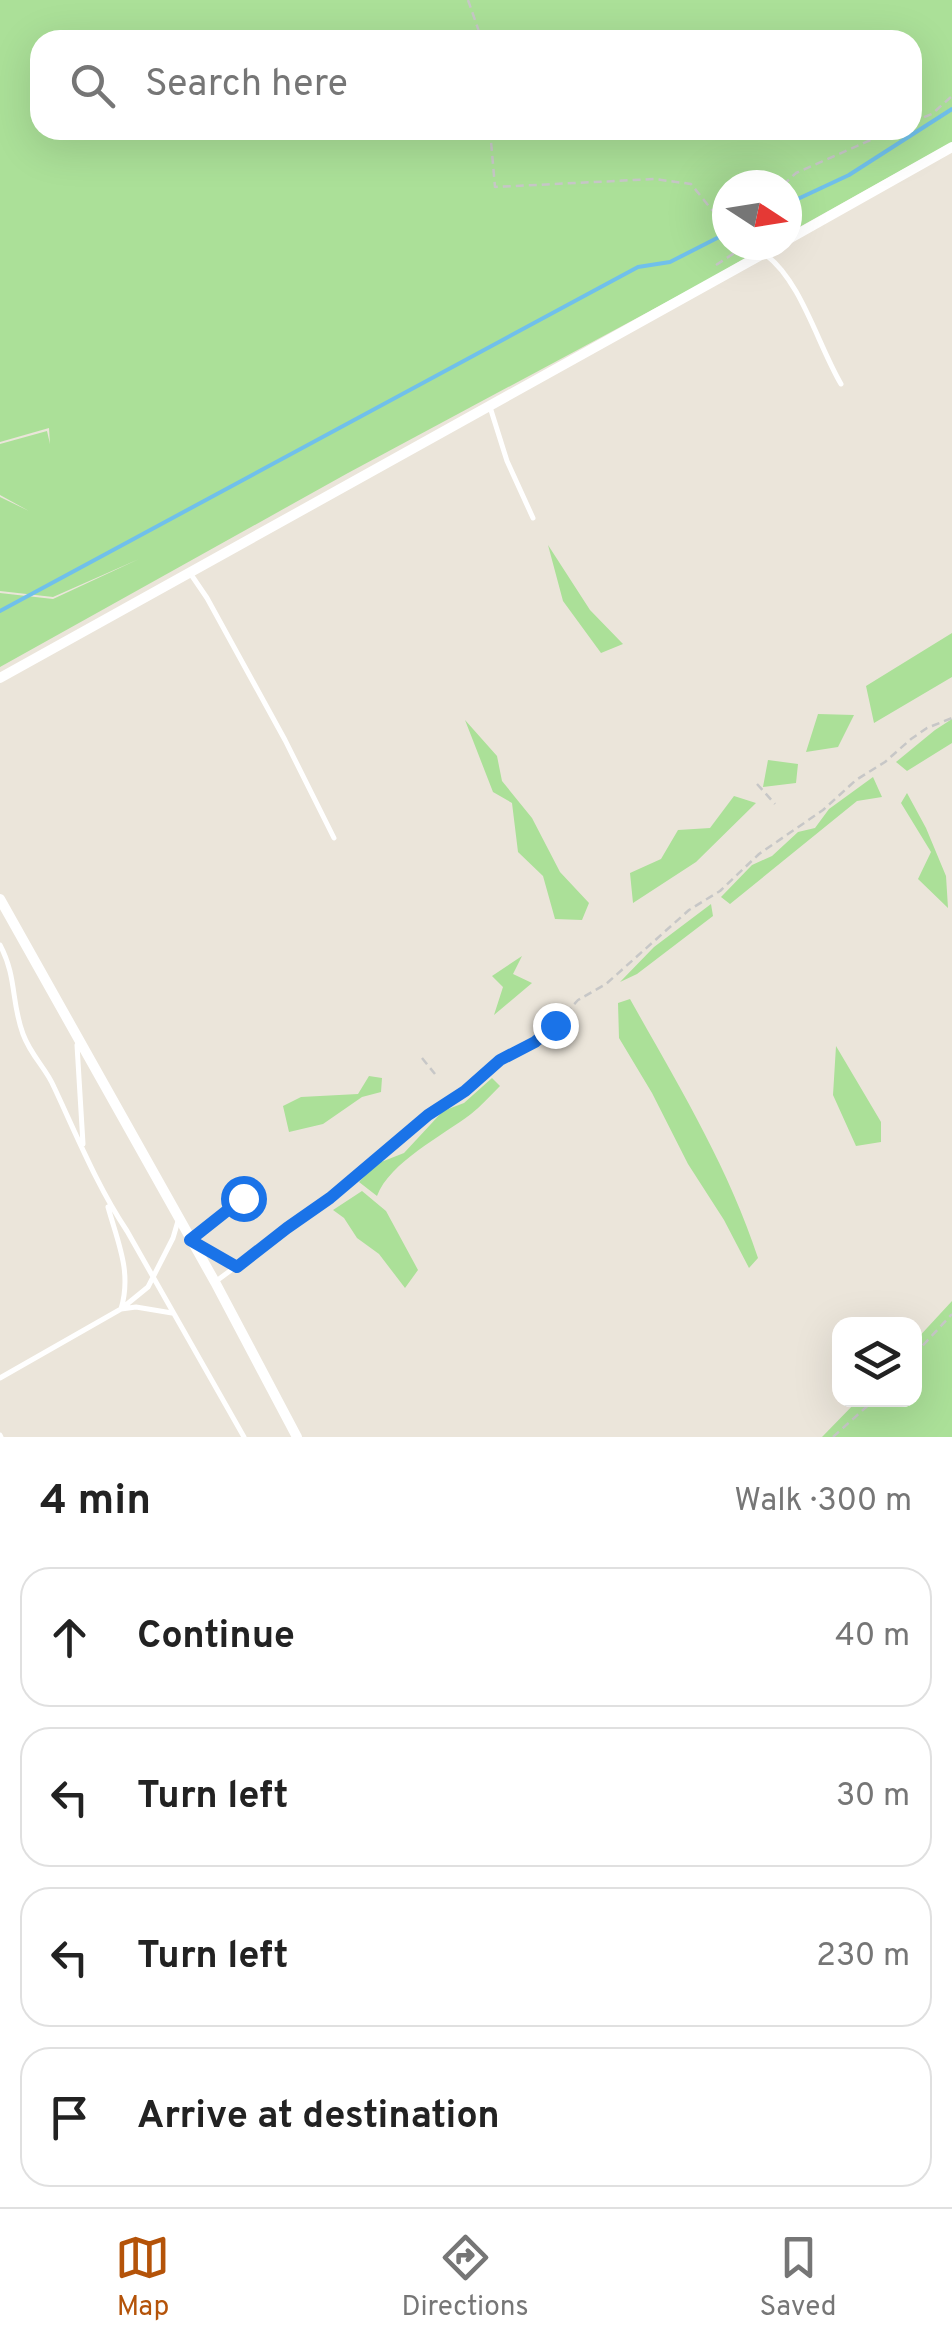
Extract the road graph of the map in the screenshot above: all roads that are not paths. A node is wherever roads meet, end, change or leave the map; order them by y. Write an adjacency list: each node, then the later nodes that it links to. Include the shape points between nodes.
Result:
1 (952, 147): 2 (street)
2 (802, 232)
3 (753, 260): 6 (street)
4 (772, 260): 5 (lane, via 794,288)
5 (842, 384)
6 (489, 404): 7 (lane); 8 (street)
7 (533, 518)
8 (190, 573): 9 (street); 10 (lane)
9 (0, 678)
10 (334, 838)
11 (0, 898): 13 (street)
12 (0, 946): 14 (lane, via 12,970 26,1043)
13 (77, 1037): 14 (lane); 16 (street)
14 (83, 1150): 15 (lane)
15 (106, 1200): 20 (lane); 22 (lane, via 126,1270)
16 (178, 1220): 18 (street); 20 (lane)
17 (273, 1239): 19 (lane)
18 (190, 1240): 19 (lane); 21 (street)
19 (237, 1267): 21 (lane)
20 (153, 1279): 22 (lane); 23 (lane)
21 (215, 1282): 26 (street)
22 (121, 1309): 23 (lane); 24 (lane)
23 (172, 1312): 25 (lane)
24 (0, 1378)
25 (244, 1437)
26 (297, 1437)

